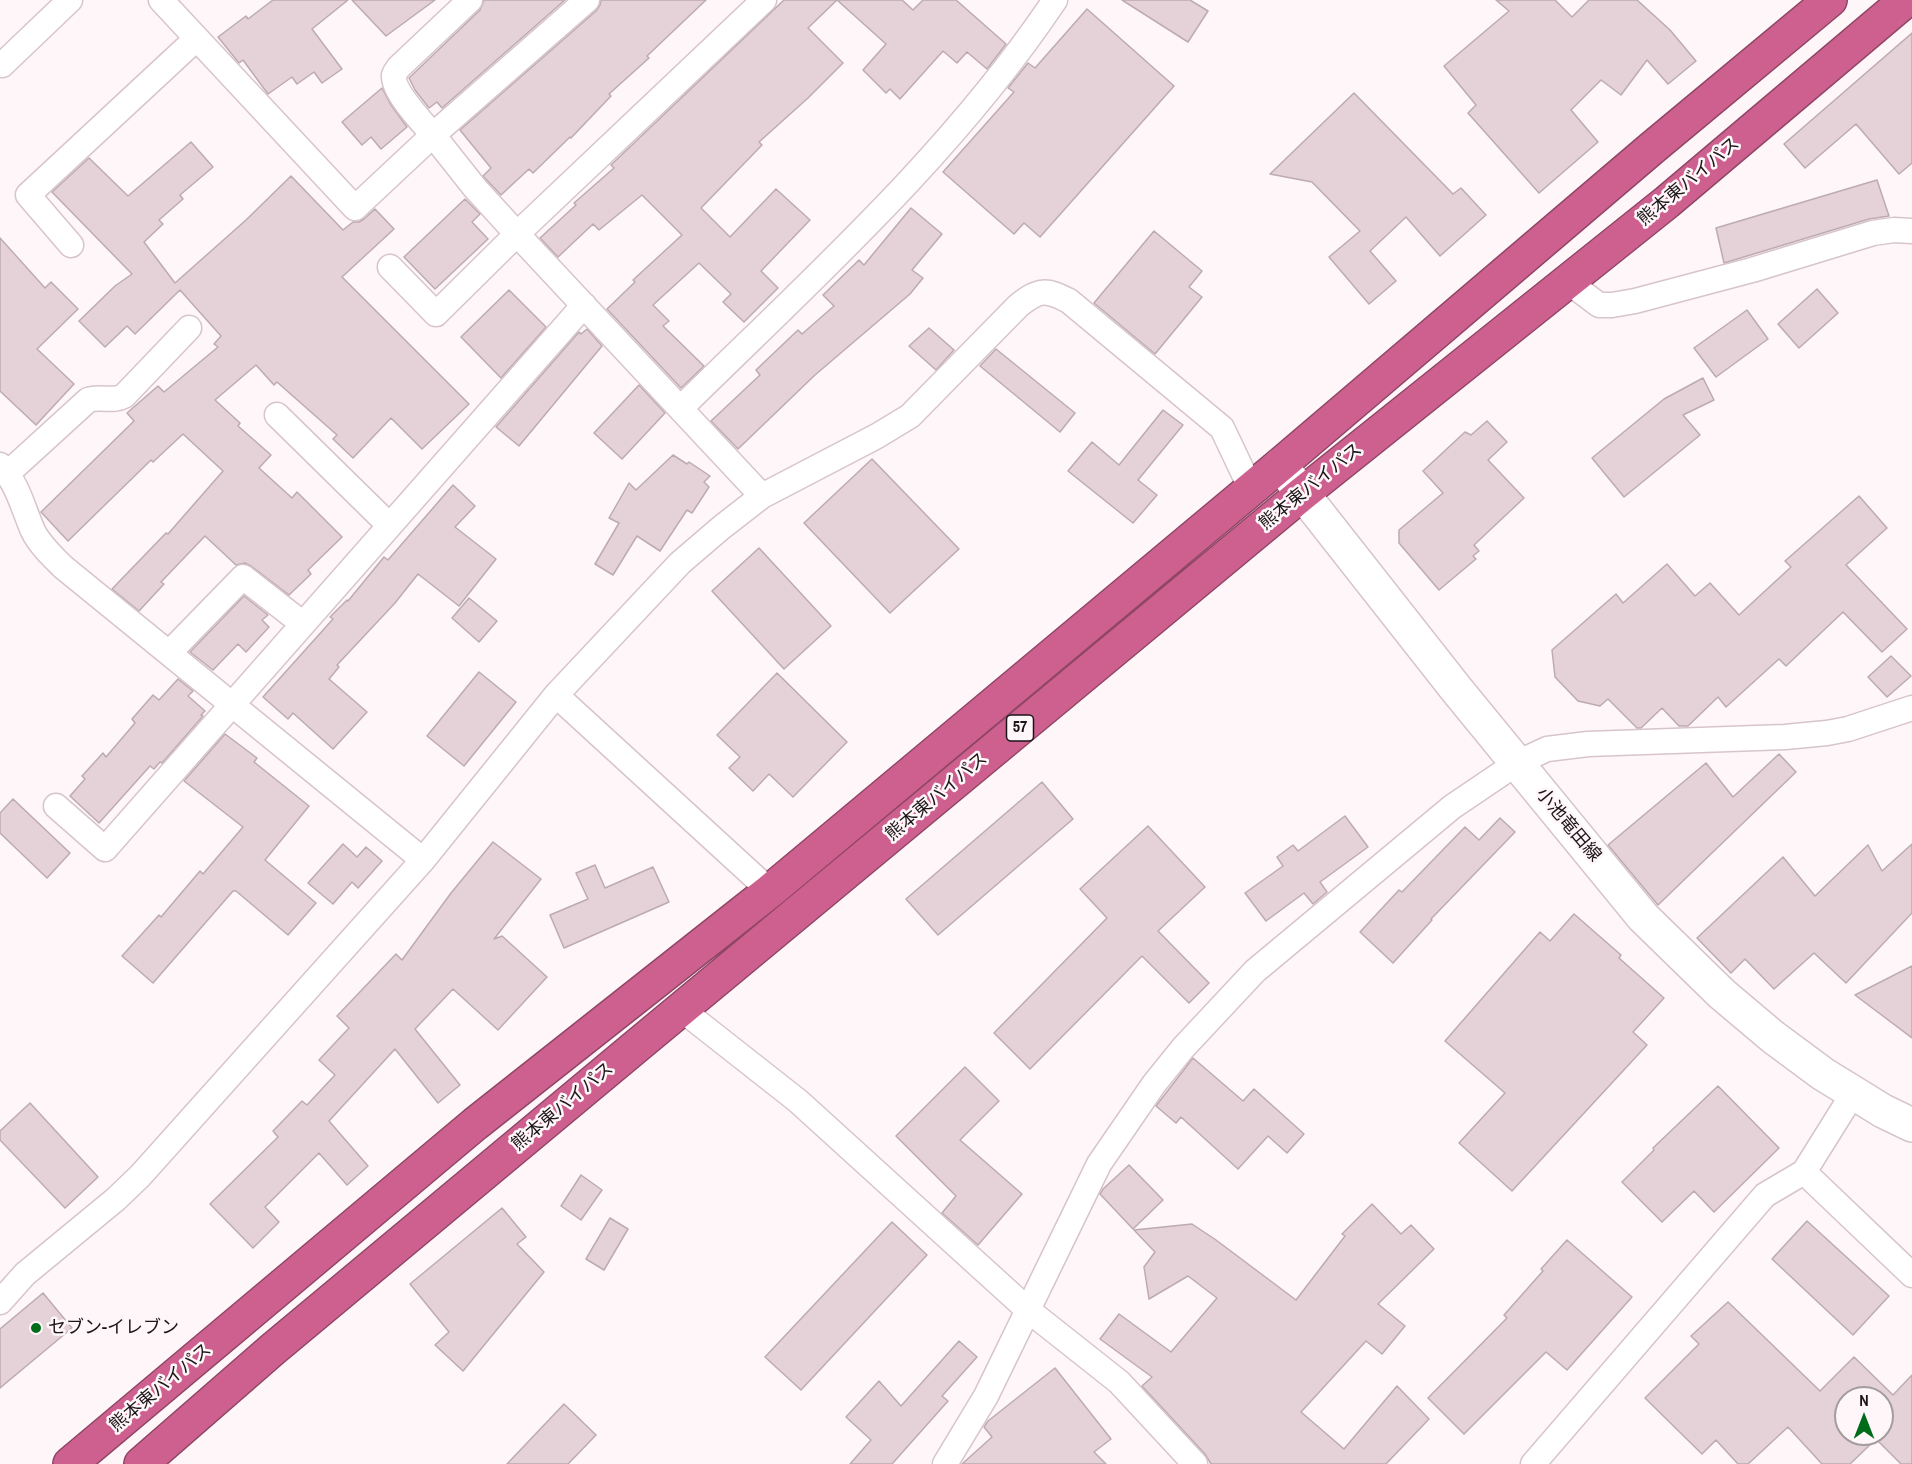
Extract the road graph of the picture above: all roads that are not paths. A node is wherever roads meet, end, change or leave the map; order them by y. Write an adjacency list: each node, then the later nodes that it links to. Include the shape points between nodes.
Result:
1 (70, 0): 10 (street)
2 (161, 0): 9 (street)
3 (470, 0): 11 (street, via 394,75 400,93)
4 (587, 0): 11 (street)
5 (764, 0): 13 (street)
6 (1055, 0): 19 (street, via 980,102 895,197)
7 (1830, 0): 21 (highway, 熊本東バイパス / 57)
8 (1906, 0): 16 (highway, 熊本東バイパス / 57)
9 (196, 39): 11 (street, via 355,208); 14 (street, via 28,195)
10 (2, 65)
11 (433, 135): 13 (street)
12 (1912, 231): 16 (street, via 1873,233 1752,270 1612,305 1599,305)
13 (517, 234): 15 (street, via 436,314); 17 (street)
14 (71, 245)
15 (390, 267)
16 (1567, 281): 24 (highway, 熊本東バイパス / 57)
17 (584, 305): 19 (street); 26 (street)
18 (189, 328): 22 (street, via 124,396 88,400)
19 (681, 408): 25 (street)
20 (277, 415): 26 (street)
21 (1280, 465): 23 (highway, 熊本東バイパス / 57); 24 (main road, 小池竜田線)
22 (4, 469): 28 (street, via 43,546 63,567)
23 (1251, 489): 25 (street, via 1222,428 1076,306 1053,292 1041,292 1030,296 1006,317 904,421); 35 (highway, 熊本東バイパス / 57)
24 (1302, 494): 32 (main road, 小池竜田線); 36 (highway, 熊本東バイパス / 57)
25 (762, 496): 29 (street, via 680,563)
26 (389, 525): 27 (street)
27 (303, 624): 28 (street, via 243,577); 30 (street)
28 (169, 653): 30 (street)
29 (556, 695): 34 (street); 35 (street)
30 (232, 704): 33 (street, via 105,849); 34 (street)
31 (1912, 708): 32 (street, via 1827,734 1588,744 1547,749)
32 (1517, 764): 37 (main road, 小池竜田線, via 1643,917 1706,979 1773,1036); 42 (street, via 1452,807 1255,971 1183,1048 1100,1164)
33 (56, 806)
34 (423, 860): 41 (street, via 140,1176 25,1274)
35 (770, 891): 43 (highway, 熊本東バイパス / 57, via 475,1124)
36 (681, 1009): 42 (street, via 798,1101); 44 (highway, 熊本東バイパス / 57)
37 (1854, 1092): 38 (main road, 小池竜田線); 39 (street)
38 (1912, 1125)
39 (1804, 1172): 40 (street); 47 (street, via 1765,1195)
40 (1912, 1275)
41 (0, 1302)
42 (1028, 1310): 45 (street, via 986,1395); 46 (street, via 1119,1382)
43 (70, 1464)
44 (141, 1464)
45 (945, 1464)
46 (1195, 1464)
47 (1533, 1464)

